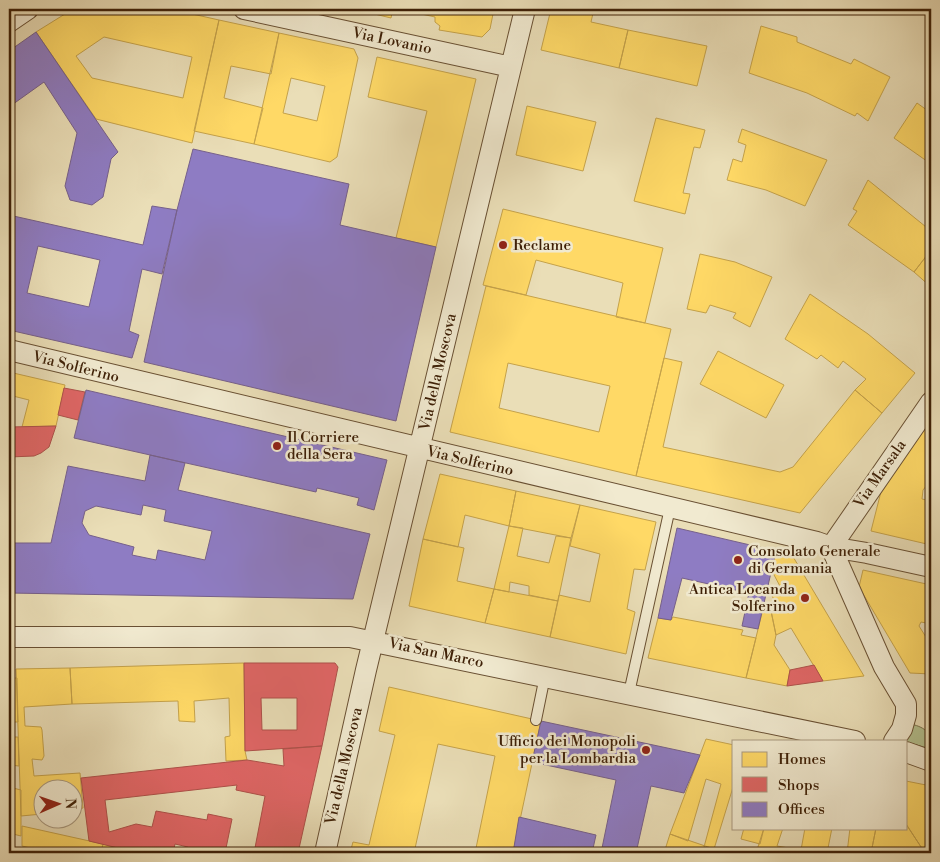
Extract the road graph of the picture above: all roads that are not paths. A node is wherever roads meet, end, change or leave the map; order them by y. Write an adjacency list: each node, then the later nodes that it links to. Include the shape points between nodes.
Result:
1 (28, 9): 4 (street)
2 (244, 9): 5 (street, Via Lovanio)
3 (525, 9): 5 (street, Via della Moscova)
4 (9, 22)
5 (511, 67): 8 (street, Via della Moscova)
6 (9, 350): 8 (street, Via Solferino)
7 (931, 402): 10 (street, Via Marsala)
8 (420, 449): 9 (street, Via Solferino); 13 (street, Via della Moscova)
9 (670, 508): 10 (street, Via Solferino); 15 (lane)
10 (831, 547): 11 (street, Via Solferino); 18 (street, via 884,667 906,704 902,729)
11 (931, 568)
12 (9, 638): 13 (street, Via San Marco, via 350,637)
13 (374, 640): 14 (street, Via San Marco); 21 (street, Via della Moscova)
14 (545, 676): 15 (street, Via San Marco); 16 (lane)
15 (629, 693): 17 (street, Via San Marco)
16 (536, 720)
17 (850, 740)
18 (895, 740)
19 (908, 753): 20 (street)
20 (931, 761)
21 (325, 853)

